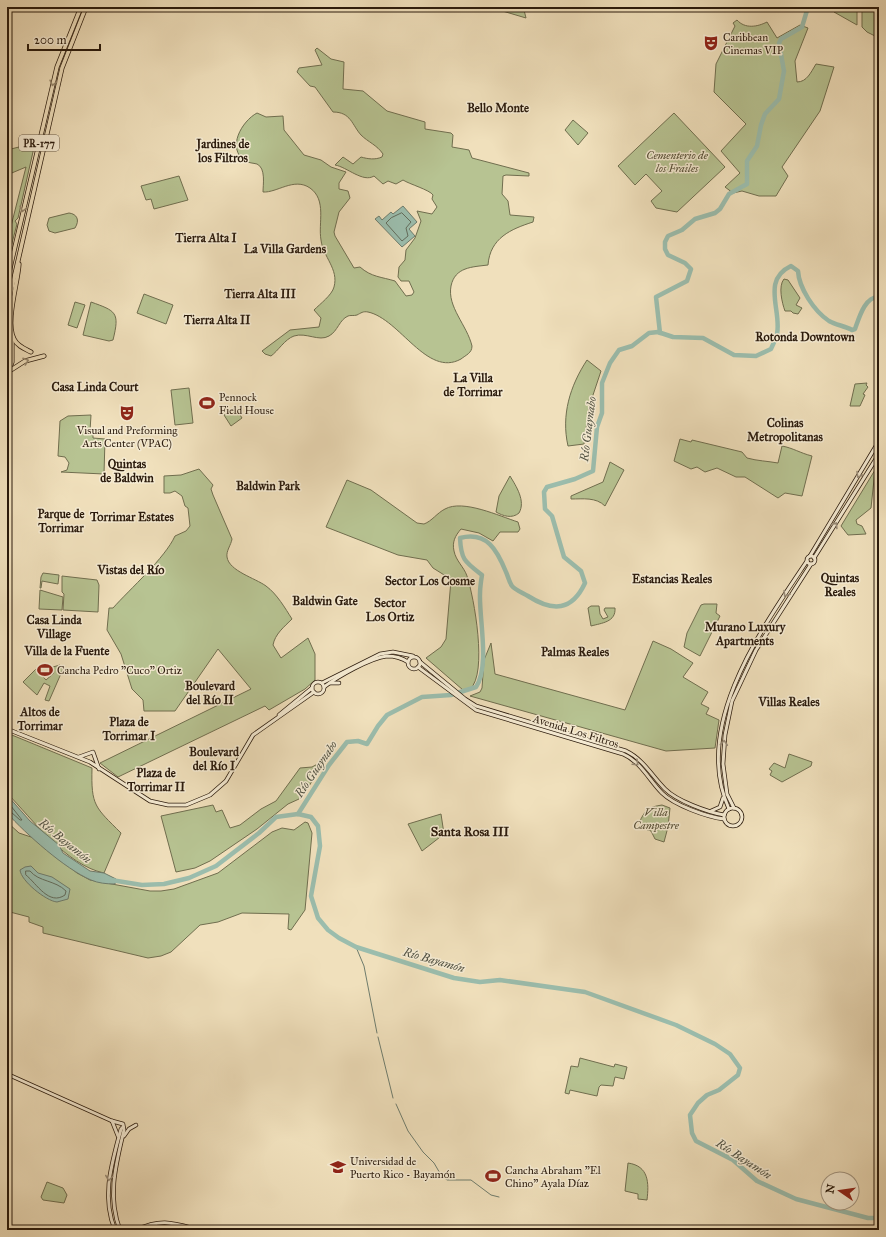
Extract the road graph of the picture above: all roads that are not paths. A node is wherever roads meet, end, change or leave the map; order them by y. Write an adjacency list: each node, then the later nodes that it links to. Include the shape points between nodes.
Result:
1 (81, 7): 4 (highway, PR-177, one-way to 4, via 57,67)
2 (86, 7): 3 (highway, PR-177, via 62,68)
3 (20, 250): 7 (highway, PR-177); 8 (highway)
4 (13, 252): 5 (highway); 6 (highway, PR-177)
5 (7, 272)
6 (7, 281)
7 (7, 309)
8 (12, 334): 9 (highway, via 19,346); 11 (highway)
9 (31, 352)
10 (44, 356): 11 (highway, one-way to 10, via 21,363)
11 (10, 370): 12 (highway)
12 (7, 375)
13 (879, 442): 15 (main road, one-way to 15)
14 (879, 454): 16 (main road, one-way to 14)
15 (810, 556): 16 (main road); 17 (main road)
16 (814, 558): 18 (main road)
17 (807, 561): 18 (main road); 35 (main road, one-way to 35, via 752,648 728,699 719,747)
18 (811, 564): 36 (main road, one-way to 18, via 727,794 723,764 725,734 732,701 756,650)
19 (413, 656): 20 (main road); 21 (main road, via 418,657); 24 (main road, via 393,652 380,654)
20 (408, 662): 22 (main road, via 413,669); 25 (main road, via 386,656)
21 (420, 662): 22 (main road); 23 (main road, Avenida Los Filtros)
22 (418, 667): 23 (main road, Avenida Los Filtros)
23 (439, 680): 30 (main road, Avenida Los Filtros)
24 (322, 683): 27 (main road); 28 (main road, via 315,682)
25 (330, 683): 26 (main road); 27 (main road)
26 (339, 683)
27 (324, 687): 29 (main road, via 320,693)
28 (312, 688): 29 (main road); 31 (main road)
29 (314, 692): 31 (main road)
30 (469, 705): 38 (main road, Avenida Los Filtros, via 631,753 671,794); 40 (main road, Avenida Los Filtros, one-way to 40, via 480,712 628,757 639,765 667,797 705,814)
31 (273, 721): 34 (main road, via 250,739 226,780 210,795 193,803 168,805 150,801)
32 (7, 729): 33 (main road)
33 (79, 758): 34 (main road); 34 (main road, via 93,752)
34 (99, 769)
35 (723, 794): 37 (main road); 38 (main road, via 720,807 715,811)
36 (734, 808): 37 (main road); 40 (main road, via 740,812 740,822 730,826)
37 (729, 809): 39 (main road)
38 (709, 811): 39 (main road, Avenida Los Filtros)
39 (724, 815): 40 (main road)
40 (724, 819)
41 (7, 1074): 42 (main road)
42 (112, 1121): 44 (main road); 44 (main road, via 123,1126)
43 (136, 1125): 44 (main road)
44 (120, 1138): 45 (main road, one-way to 45, via 108,1185 109,1210); 46 (main road, via 113,1195)
45 (115, 1230)
46 (120, 1230)
47 (136, 1230): 48 (main road, via 162,1222)
48 (199, 1230)

